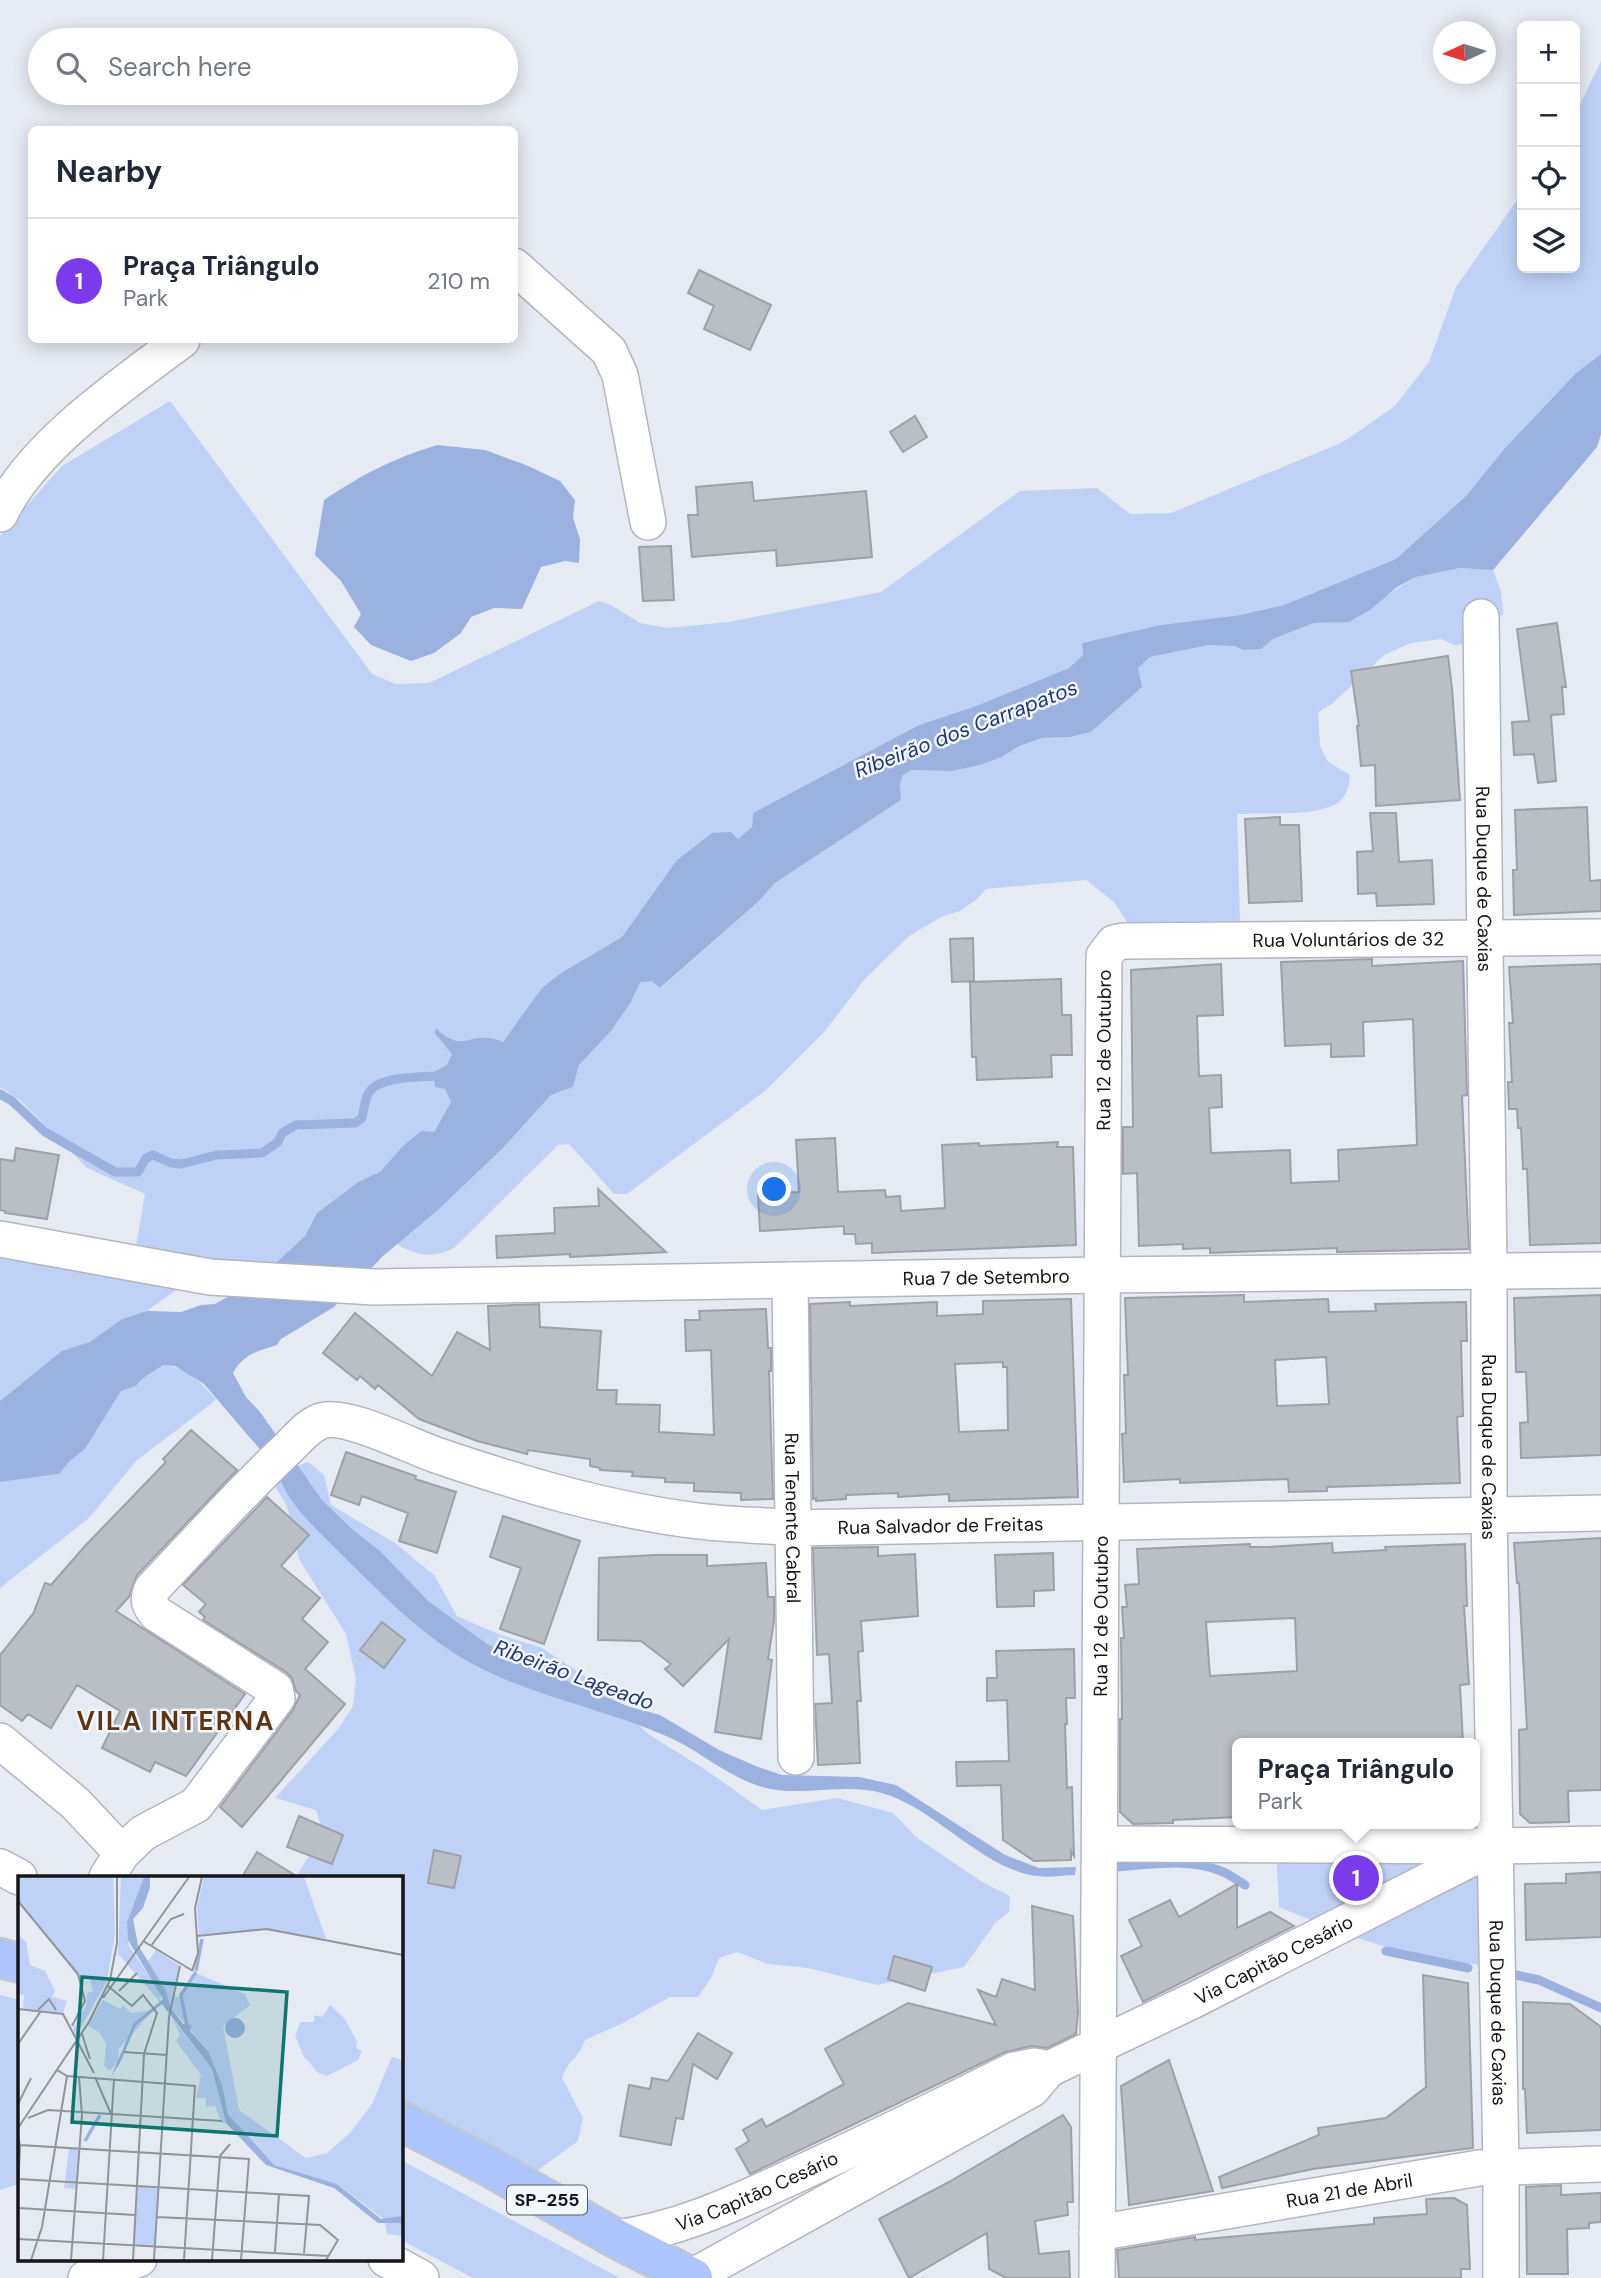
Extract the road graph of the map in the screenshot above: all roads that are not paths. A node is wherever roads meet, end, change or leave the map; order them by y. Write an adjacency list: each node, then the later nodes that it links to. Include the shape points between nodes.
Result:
1 (518, 270): 4 (street, via 609,351 620,376)
2 (178, 343): 3 (street, via 97,403 33,465)
3 (0, 514)
4 (648, 522)
5 (1481, 617): 6 (street, Rua Duque de Caxias)
6 (1485, 937): 7 (street, Rua Voluntários de 32); 8 (street, Rua Voluntários de 32, via 1124,941 1114,943); 10 (street, Rua Duque de Caxias)
7 (1601, 937)
8 (1104, 956): 12 (street, Rua 12 de Outubro)
9 (0, 1239): 13 (street, Rua 7 de Setembro, via 210,1277 374,1287)
10 (1489, 1270): 11 (street, Rua 7 de Setembro); 12 (street, Rua 7 de Setembro); 15 (street, Rua Duque de Caxias)
11 (1601, 1270)
12 (1101, 1275): 13 (street, Rua 7 de Setembro); 16 (street, Rua 12 de Outubro)
13 (790, 1280): 17 (street, Rua Tenente Cabral)
14 (1601, 1514): 15 (street, Rua Salvador de Freitas)
15 (1489, 1516): 16 (street, Rua Salvador de Freitas); 22 (street, Rua Duque de Caxias)
16 (1100, 1523): 17 (street, Rua Salvador de Freitas); 20 (street, Rua 12 de Outubro)
17 (794, 1528): 19 (street, Rua Tenente Cabral); 23 (street, Rua Salvador de Freitas, via 699,1521 579,1499 491,1474 350,1421 333,1418 311,1425 148,1598 157,1614 275,1689 277,1698 197,1805 143,1833)
18 (0, 1741): 23 (street, via 75,1803)
19 (796, 1757)
20 (1100, 1844): 22 (street); 28 (street, Rua 12 de Outubro)
21 (1601, 1844): 22 (street)
22 (1496, 1846): 28 (street, Via Capitão Cesário); 32 (street, Rua Duque de Caxias)
23 (114, 1865)
24 (0, 1867): 25 (street)
25 (18, 1876)
26 (0, 1958): 27 (highway)
27 (18, 1963)
28 (1099, 2047): 29 (street, Via Capitão Cesário); 33 (street, Rua 12 de Outubro)
29 (1049, 2069): 34 (street, Via Capitão Cesário, via 1014,2070 694,2221); 39 (street, Via Capitão Cesário, via 1031,2089)
30 (402, 2122): 34 (highway, SP-255)
31 (1601, 2164): 32 (street, Rua 21 de Abril)
32 (1502, 2166): 33 (street, Rua 21 de Abril); 41 (street, Rua Duque de Caxias)
33 (1097, 2233): 40 (street, Rua 12 de Outubro)
34 (615, 2238): 39 (highway, SP-255)
35 (136, 2260): 37 (street)
36 (388, 2260): 38 (street)
37 (86, 2278)
38 (421, 2278)
39 (692, 2278)
40 (1097, 2278)
41 (1500, 2278)

